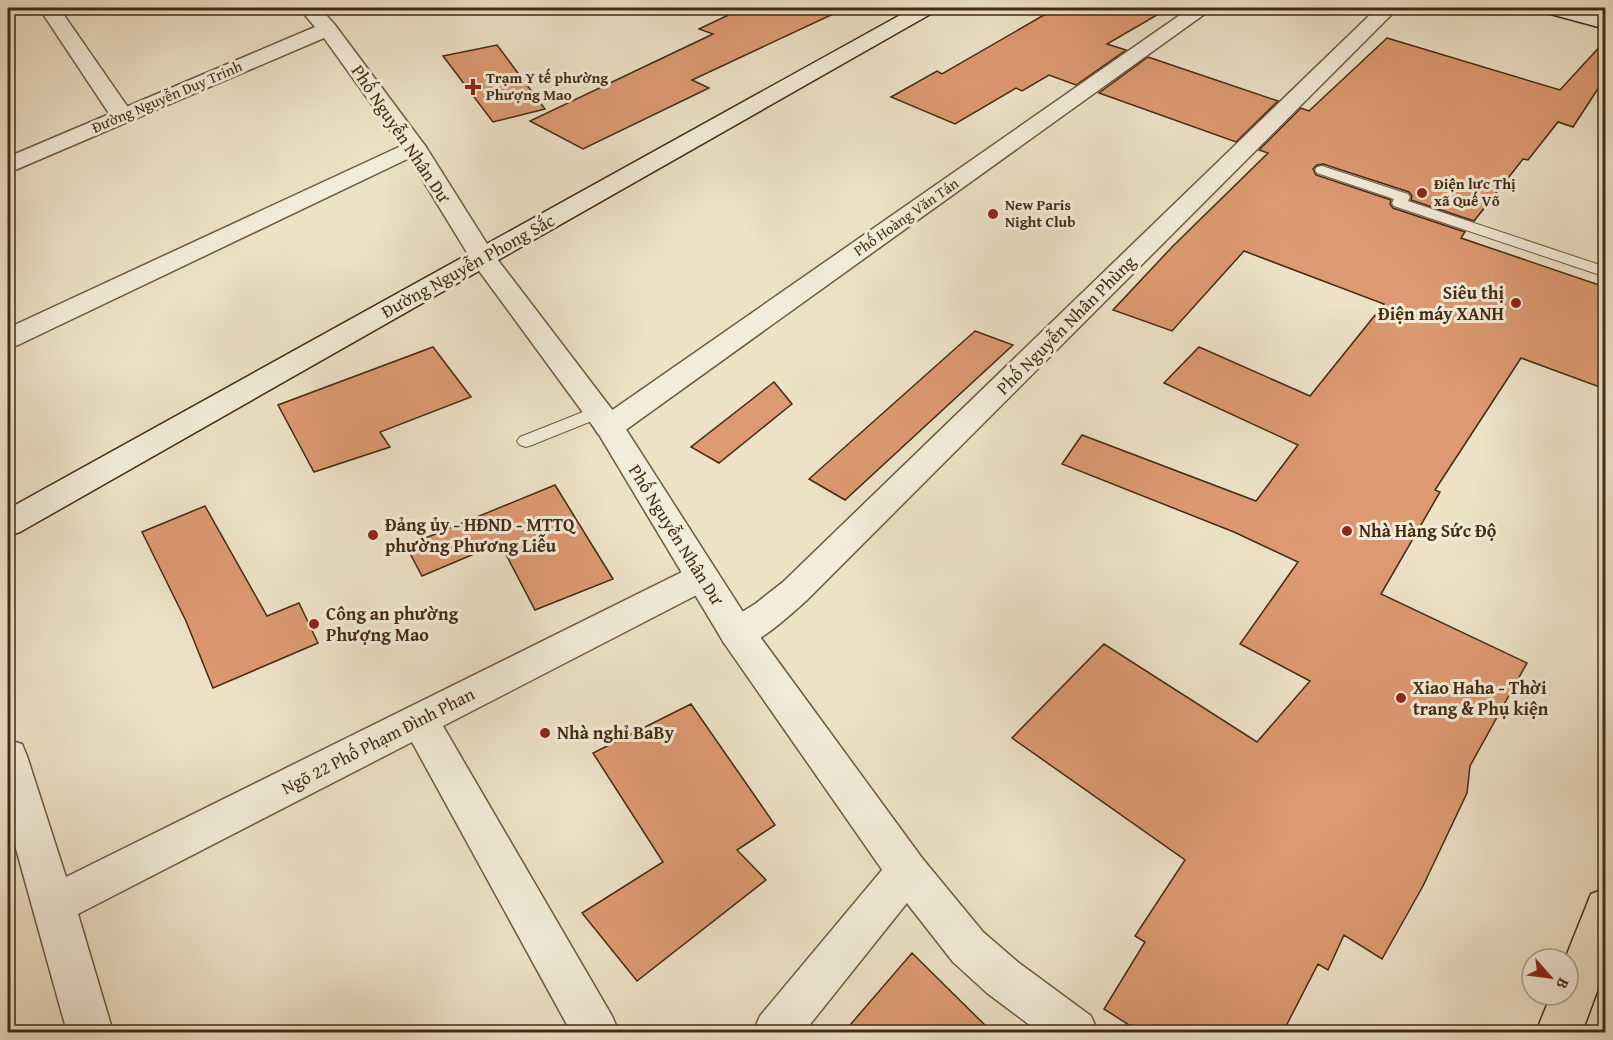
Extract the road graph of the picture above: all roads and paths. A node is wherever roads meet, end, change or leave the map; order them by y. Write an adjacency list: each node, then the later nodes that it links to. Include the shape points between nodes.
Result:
1 (49, 8): 8 (street)
2 (927, 8): 12 (street, Đường Nguyễn Phong Sắc)
3 (1203, 8): 15 (street, Phố Hoàng Văn Tán)
4 (1388, 8): 19 (street, Phố Nguyễn Nhân Phùng, via 795,591)
5 (1550, 8): 7 (street)
6 (319, 18): 8 (street, Đường Nguyễn Duy Trinh); 9 (street, Phố Nguyễn Nhân Dư)
7 (1605, 23)
8 (122, 116): 10 (street, Đường Nguyễn Duy Trinh)
9 (414, 147): 12 (street, Phố Nguyễn Nhân Dư); 14 (street)
10 (8, 166)
11 (1322, 170): 13 (lane, via 1403,197 1399,203)
12 (483, 258): 15 (street, Phố Nguyễn Nhân Dư); 17 (street, Đường Nguyễn Phong Sắc)
13 (1605, 272)
14 (8, 339)
15 (603, 420): 16 (lane); 18 (street, Phố Nguyễn Nhân Dư)
16 (526, 441)
17 (8, 524)
18 (702, 577): 19 (street, Phố Nguyễn Nhân Dư); 20 (street, Ngõ 22 Phố Phạm Đình Phan)
19 (737, 633): 22 (street, Phố Nguyễn Nhân Dư)
20 (419, 720): 23 (street, Ngõ 22 Phố Phạm Đình Phan); 26 (street)
21 (8, 756): 23 (street)
22 (907, 871): 27 (street); 28 (street, Phố Nguyễn Nhân Dư, via 968,947)
23 (54, 905): 25 (street)
24 (1605, 908): 29 (highway)
25 (90, 1032)
26 (596, 1032)
27 (776, 1032)
28 (1075, 1032)
29 (1559, 1032)

